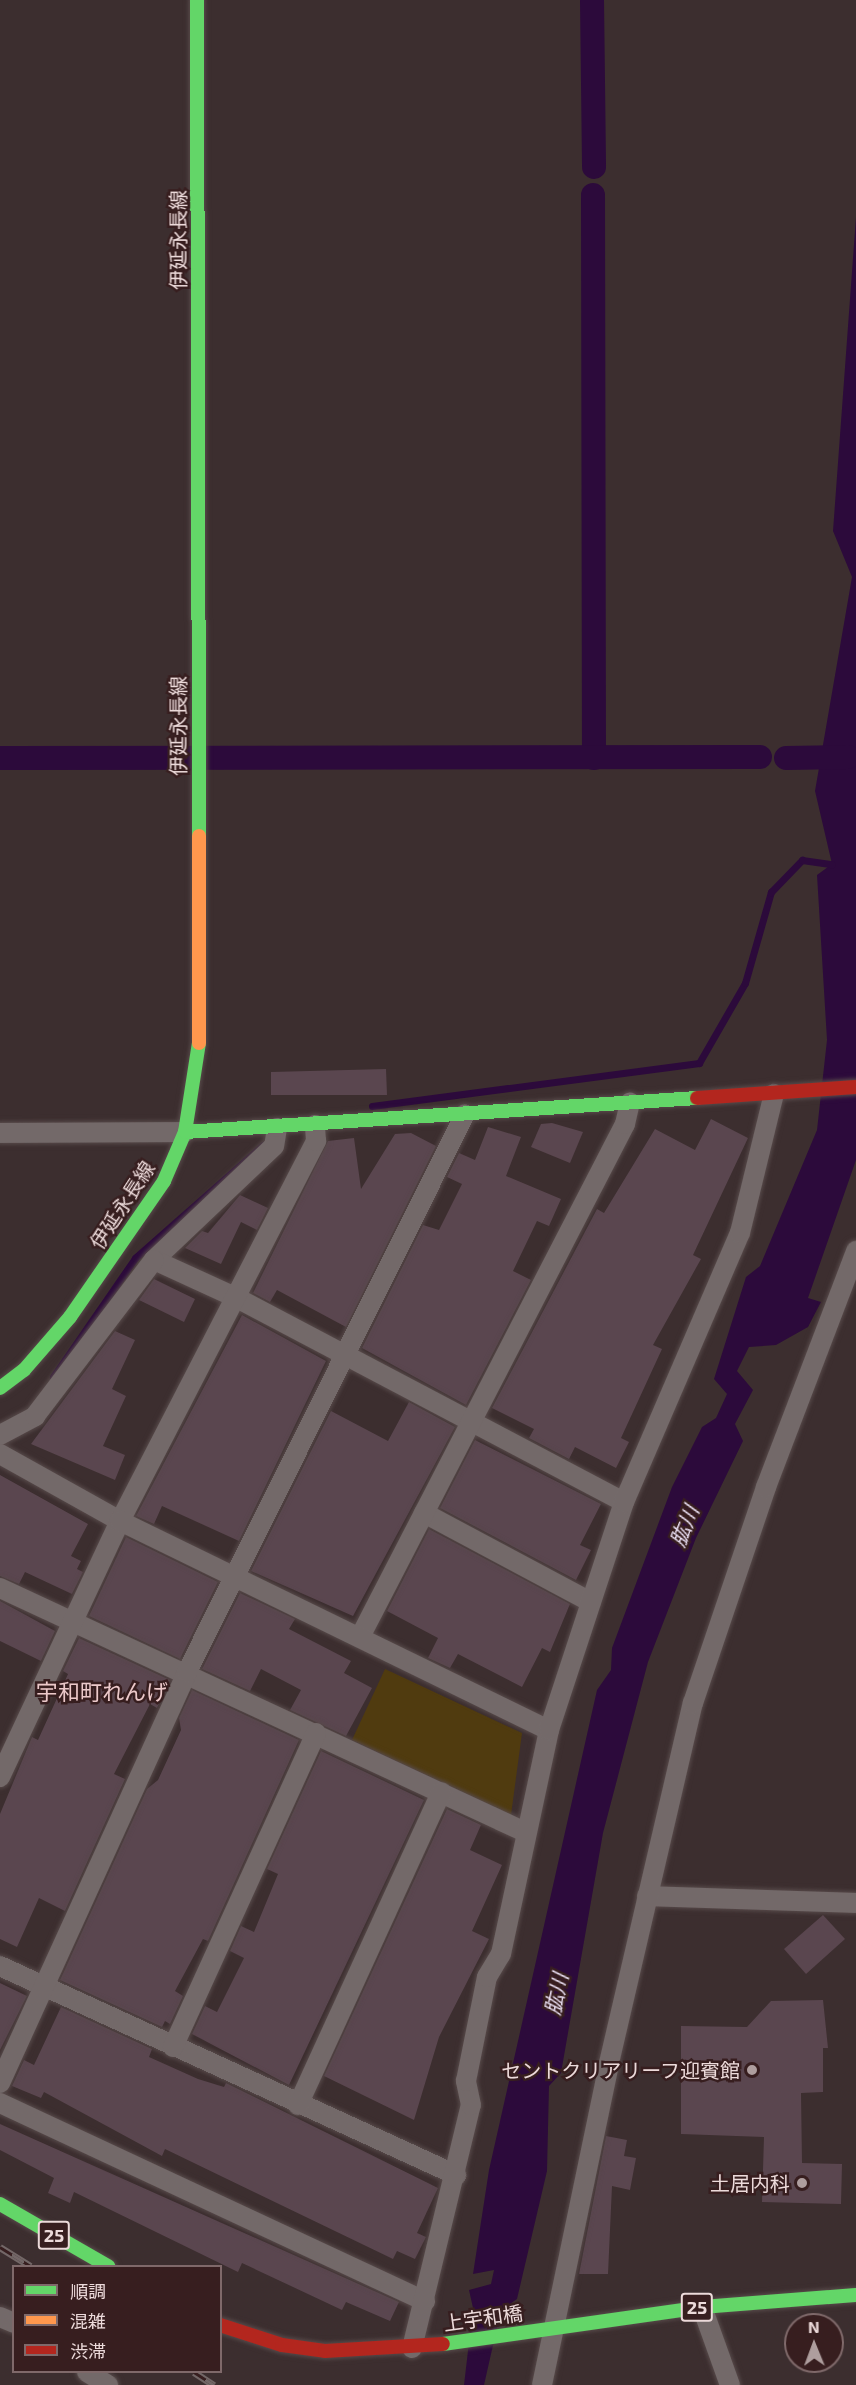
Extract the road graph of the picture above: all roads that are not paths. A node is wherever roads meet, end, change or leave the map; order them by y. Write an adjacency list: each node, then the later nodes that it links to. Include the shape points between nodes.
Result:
1 (197, 0): 8 (main road, 伊延永長線, via 199,1069)
2 (856, 1088): 3 (main road)
3 (774, 1094): 4 (main road); 18 (street, via 740,1233)
4 (630, 1103): 5 (main road); 15 (street, via 626,1124)
5 (465, 1114): 6 (main road); 13 (street)
6 (315, 1125): 7 (main road); 12 (street, via 316,1141)
7 (277, 1128): 8 (main road); 11 (street, via 274,1146)
8 (185, 1132): 9 (street); 14 (main road, 伊延永長線, via 164,1181 70,1317 24,1370)
9 (0, 1133)
10 (856, 1251): 32 (street, via 766,1487 693,1703)
11 (153, 1260): 12 (street); 16 (street, via 35,1416)
12 (237, 1298): 13 (street); 20 (street)
13 (346, 1354): 15 (street); 21 (street)
14 (0, 1388)
15 (471, 1421): 18 (street); 19 (street)
16 (0, 1435)
17 (0, 1454): 20 (street)
18 (624, 1502): 23 (street)
19 (424, 1513): 23 (street); 25 (street)
20 (120, 1521): 21 (street); 24 (street)
21 (235, 1573): 25 (street); 26 (street)
22 (0, 1588): 24 (street)
23 (591, 1602): 27 (street)
24 (76, 1623): 26 (street); 29 (street)
25 (360, 1636): 27 (street)
26 (187, 1672): 28 (street); 35 (street)
27 (549, 1730): 31 (street)
28 (316, 1733): 30 (street); 36 (street)
29 (0, 1777)
30 (441, 1792): 31 (street); 39 (street)
31 (525, 1832): 40 (street, via 501,1954 488,1977 466,2081 471,2105)
32 (647, 1896): 33 (street); 47 (street)
33 (856, 1903)
34 (0, 1966): 35 (street)
35 (43, 1986): 36 (street); 37 (street)
36 (173, 2047): 39 (street)
37 (0, 2083)
38 (0, 2103): 44 (street)
39 (298, 2105): 40 (street)
40 (456, 2175): 44 (street)
41 (0, 2204): 42 (main road, 25)
42 (106, 2265)
43 (856, 2295): 45 (main road, 25)
44 (425, 2301): 48 (street)
45 (702, 2307): 47 (main road, 25); 52 (street)
46 (222, 2326): 48 (main road, 25, via 282,2345 326,2351)
47 (548, 2328): 48 (main road, 上宇和橋 / 25); 51 (street)
48 (421, 2347)
49 (89, 2373): 50 (street)
50 (108, 2385)
51 (542, 2385)
52 (729, 2385)

